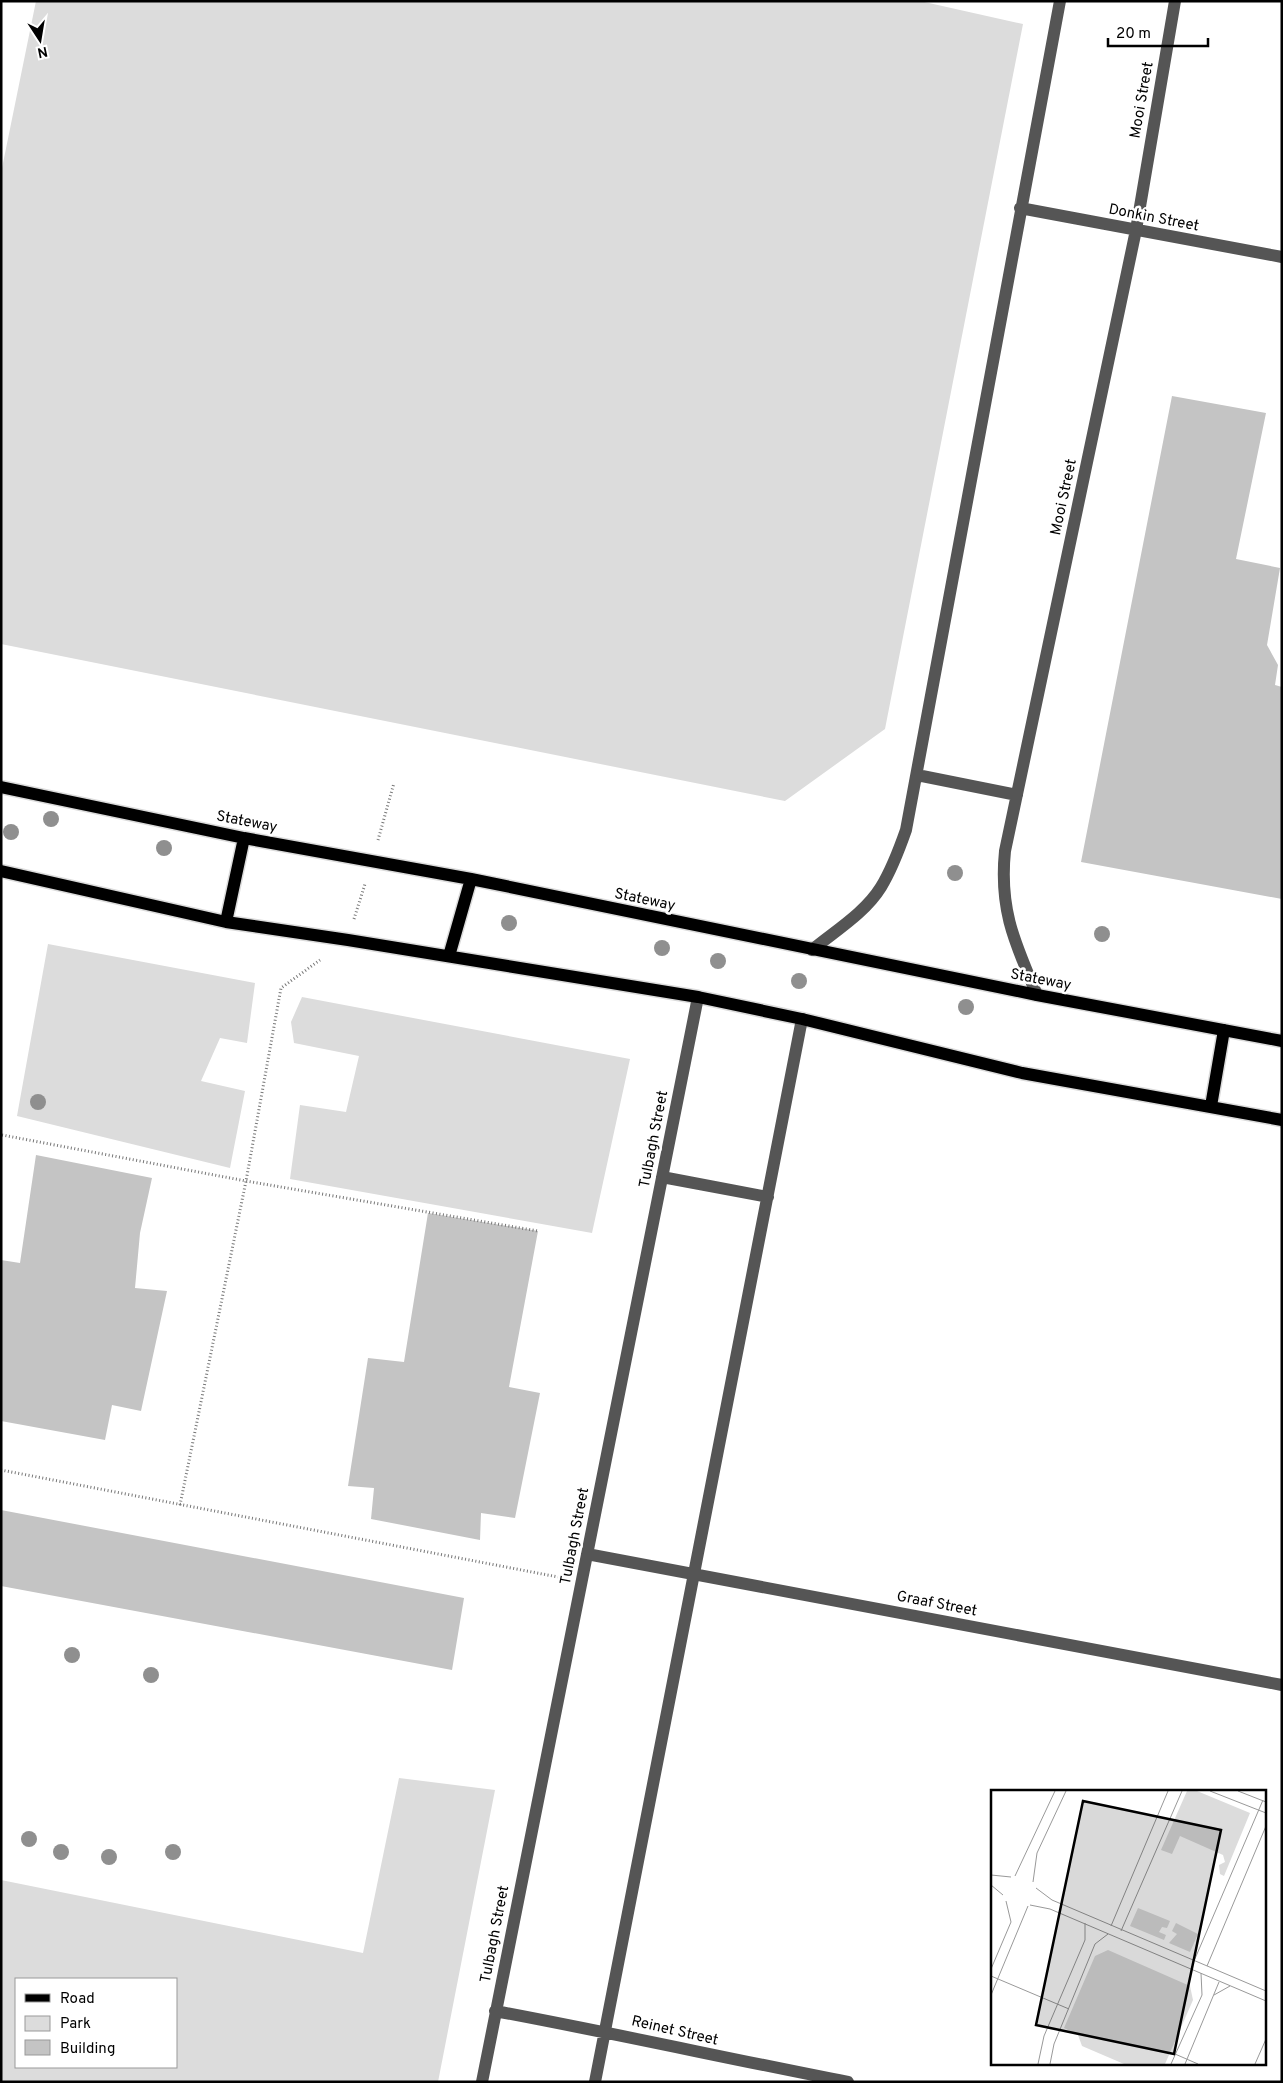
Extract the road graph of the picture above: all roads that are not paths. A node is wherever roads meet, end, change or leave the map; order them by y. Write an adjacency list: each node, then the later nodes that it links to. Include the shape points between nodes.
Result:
1 (1060, 1): 3 (street)
2 (1175, 1): 4 (street, Mooi Street)
3 (1020, 208): 4 (street, Donkin Street); 6 (street)
4 (1136, 230): 5 (street, Donkin Street); 8 (street, Mooi Street)
5 (1282, 257)
6 (917, 775): 8 (street); 13 (street, via 906,830 880,889 861,910)
7 (1, 787): 9 (main road, Stateway)
8 (1017, 796): 15 (street, Mooi Street, via 1005,851 1004,898 1018,951)
9 (244, 838): 11 (main road, Stateway); 12 (main road)
10 (1, 871): 12 (main road)
11 (471, 879): 13 (main road, Stateway); 14 (main road)
12 (226, 922): 14 (main road)
13 (812, 950): 15 (main road, Stateway)
14 (449, 956): 16 (main road)
15 (1037, 995): 18 (main road, Stateway)
16 (698, 998): 17 (main road); 22 (street, Tulbagh Street)
17 (802, 1019): 20 (main road, via 1022,1073); 23 (street)
18 (1224, 1030): 19 (main road, Stateway); 20 (main road)
19 (1282, 1041)
20 (1210, 1106): 21 (main road)
21 (1282, 1120)
22 (662, 1177): 23 (street); 24 (street, Tulbagh Street)
23 (768, 1197): 25 (street)
24 (587, 1554): 25 (street, Graaf Street); 27 (street, Tulbagh Street)
25 (695, 1573): 26 (street, Graaf Street); 28 (street)
26 (1282, 1685)
27 (495, 2011): 28 (street, Reinet Street); 29 (street, Tulbagh Street)
28 (604, 2031): 30 (street); 31 (street, Reinet Street)
29 (482, 2082)
30 (595, 2082)
31 (848, 2082)

